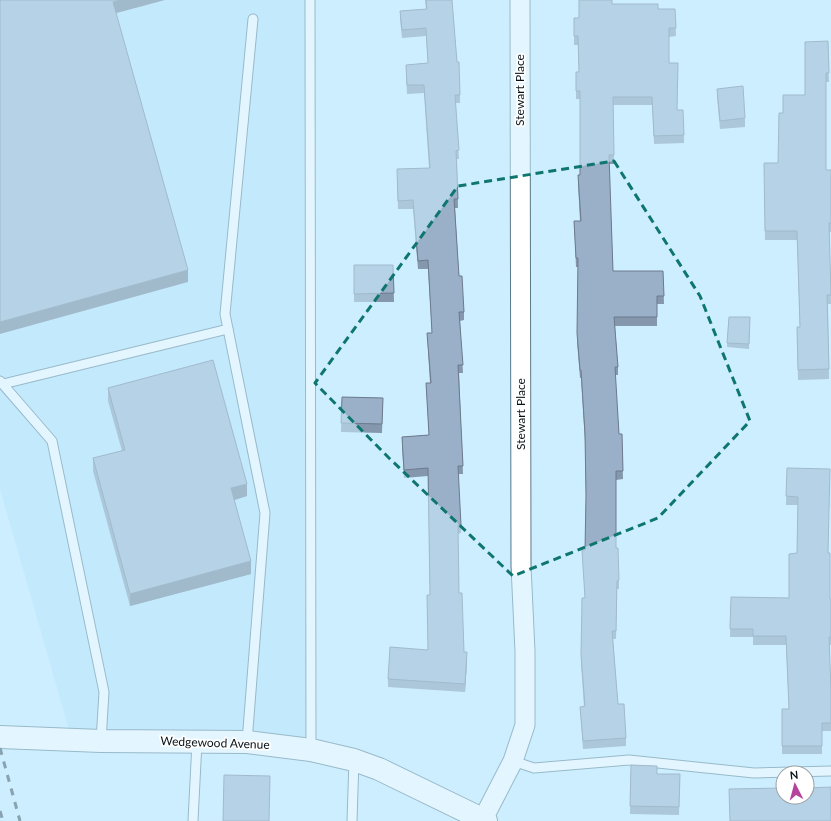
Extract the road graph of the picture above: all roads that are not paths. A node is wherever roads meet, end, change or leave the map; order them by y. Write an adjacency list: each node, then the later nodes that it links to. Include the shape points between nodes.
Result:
1 (310, 0): 10 (lane)
2 (520, 0): 12 (street, Stewart Place, via 521,566 525,725)
3 (253, 19): 4 (lane, via 225,314)
4 (228, 328): 5 (lane); 9 (lane, via 265,513)
5 (2, 383): 7 (lane, via 52,441 104,692)
6 (0, 737): 7 (main road, Wedgewood Avenue)
7 (101, 741): 8 (main road, Wedgewood Avenue)
8 (197, 742): 9 (main road, Wedgewood Avenue); 15 (lane)
9 (247, 742): 10 (main road, Wedgewood Avenue)
10 (311, 750): 11 (main road, Wedgewood Avenue)
11 (354, 760): 14 (main road, Wedgewood Avenue, via 379,768); 16 (lane)
12 (513, 761): 13 (lane, via 534,768 629,760 754,773); 14 (street, Stewart Place)
13 (831, 771)
14 (485, 820)
15 (194, 821)
16 (352, 821)

